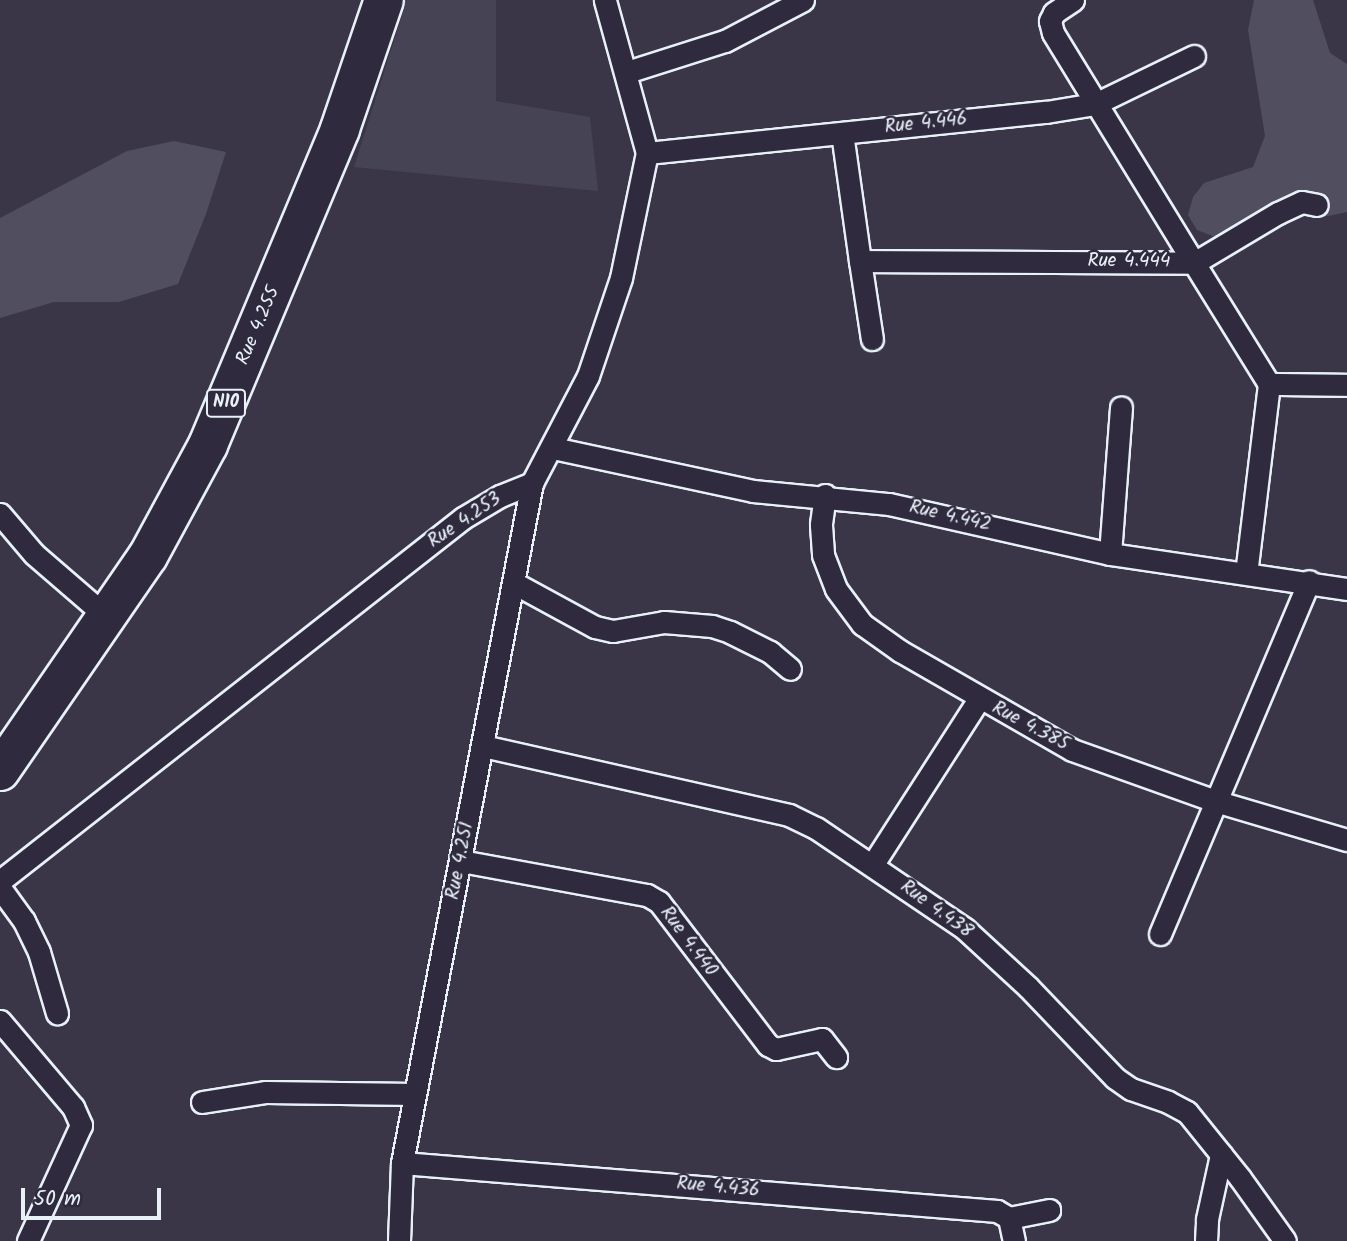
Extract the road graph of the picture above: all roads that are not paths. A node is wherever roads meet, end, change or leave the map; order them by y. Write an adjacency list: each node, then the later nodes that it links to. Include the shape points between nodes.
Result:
1 (384, 0): 26 (highway, Rue 4.255 / N10, via 340,129 208,445 148,556)
2 (605, 0): 6 (street)
3 (803, 0): 6 (street, via 726,41)
4 (1073, 0): 7 (street, via 1050,21)
5 (1194, 55): 7 (street, Rue 4.446)
6 (627, 72): 9 (street)
7 (1094, 104): 8 (street, Rue 4.446); 12 (street)
8 (842, 133): 9 (street, Rue 4.446); 11 (street)
9 (647, 153): 17 (street, via 621,278 588,376)
10 (1317, 205): 12 (street, via 1303,202 1278,213)
11 (860, 261): 12 (street, Rue 4.444); 13 (street)
12 (1194, 263): 14 (street, Rue 4.444)
13 (872, 339)
14 (1269, 384): 15 (street); 22 (street)
15 (1347, 385)
16 (1121, 407): 21 (street)
17 (553, 447): 18 (street); 19 (street, Rue 4.442, via 754,491)
18 (533, 483): 24 (street, Rue 4.251); 35 (street, Rue 4.253, via 463,518)
19 (825, 495): 21 (street, Rue 4.442, via 889,503); 28 (street, Rue 4.385, via 823,555 836,589 862,624)
20 (1, 516): 26 (street, via 34,554)
21 (1110, 554): 22 (street, Rue 4.442)
22 (1246, 573): 23 (street, Rue 4.442)
23 (1309, 582): 25 (street, Rue 4.442); 31 (street)
24 (514, 583): 27 (street, via 596,627 613,631 664,622 712,626 771,652); 29 (street, Rue 4.251)
25 (1347, 589)
26 (107, 617): 30 (highway, Rue 4.255 / N10)
27 (790, 670)
28 (979, 699): 31 (street, Rue 4.385, via 1072,750); 34 (street)
29 (483, 746): 33 (street, Rue 4.251); 34 (street, Rue 4.438, via 789,815)
30 (0, 771)
31 (1215, 801): 32 (street, Rue 4.385); 37 (street)
32 (1347, 839)
33 (461, 861): 40 (street, Rue 4.440, via 647,895 659,902 768,1045 776,1049 822,1039); 41 (street, Rue 4.251)
34 (873, 864): 43 (street, Rue 4.438, via 965,929 1028,987 1104,1069 1132,1089 1187,1112)
35 (0, 881)
36 (0, 888): 38 (street, via 39,952)
37 (1160, 934)
38 (57, 1013)
39 (0, 1021): 48 (street, via 73,1107 81,1125)
40 (836, 1057)
41 (415, 1094): 42 (street, via 266,1092); 44 (street, Rue 4.251)
42 (202, 1102)
43 (1222, 1155): 47 (street, Rue 4.438); 51 (street)
44 (402, 1163): 46 (street, Rue 4.436, via 998,1211); 49 (street, Rue 4.251)
45 (1049, 1210): 46 (street)
46 (1009, 1218): 50 (street)
47 (1278, 1238)
48 (28, 1241)
49 (399, 1241)
50 (1014, 1241)
51 (1206, 1241)

